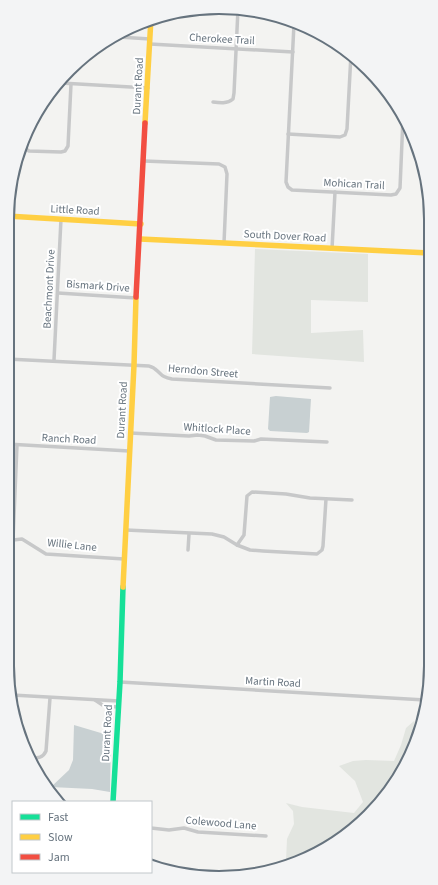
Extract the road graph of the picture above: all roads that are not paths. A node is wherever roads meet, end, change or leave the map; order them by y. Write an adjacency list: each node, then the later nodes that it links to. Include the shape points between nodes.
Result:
1 (238, 15): 6 (street)
2 (151, 26): 5 (street, Durant Road)
3 (294, 29): 7 (street, Mohican Trail)
4 (123, 38): 5 (street, Cherokee Trail)
5 (150, 41): 6 (street, Cherokee Trail); 11 (street, Durant Road)
6 (236, 48): 7 (street, Cherokee Trail); 12 (street, via 233,99 226,103)
7 (293, 52): 14 (street, Mohican Trail)
8 (351, 62): 14 (street, via 345,135 340,137)
9 (65, 83): 10 (street)
10 (71, 84): 11 (street); 15 (street, via 67,149 61,152)
11 (148, 88): 16 (street, Durant Road)
12 (213, 102)
13 (403, 127): 17 (street, Mohican Trail, via 400,188 396,194)
14 (288, 134): 17 (street, Mohican Trail, via 288,187 292,190)
15 (27, 149)
16 (144, 161): 20 (street, Durant Road); 22 (street, via 220,164 225,167 227,174)
17 (335, 192): 23 (street)
18 (14, 216): 19 (street, Little Road)
19 (61, 219): 20 (street, Little Road); 25 (street, Beachmont Drive)
20 (141, 224): 21 (street, Durant Road)
21 (140, 239): 22 (street, South Dover Road); 26 (street, Durant Road)
22 (224, 243): 23 (street, South Dover Road)
23 (332, 248): 24 (street, South Dover Road)
24 (424, 253)
25 (58, 293): 26 (street, Bismark Drive); 28 (street, Beachmont Drive)
26 (136, 298): 29 (street, Durant Road)
27 (14, 359): 28 (street, Herndon Street)
28 (54, 360): 29 (street, Herndon Street)
29 (134, 365): 30 (street, Herndon Street, via 149,366 156,369 161,376 172,379); 31 (street, Durant Road)
30 (330, 388)
31 (130, 433): 32 (street, Whitlock Place, via 198,435 216,440); 35 (street, Durant Road)
32 (327, 442)
33 (14, 445): 34 (street, Ranch Road)
34 (17, 445): 35 (street, Ranch Road); 38 (street, Willie Lane)
35 (129, 451): 39 (street, Durant Road)
36 (326, 499): 37 (street); 42 (street, via 252,492 247,496 244,535); 42 (street, via 323,546 320,553 250,550)
37 (352, 500)
38 (14, 516)
39 (126, 530): 40 (street); 44 (street, Durant Road)
40 (189, 534): 42 (street, via 217,535); 43 (street)
41 (14, 540): 44 (street, Willie Lane, via 22,539 46,554)
42 (237, 545)
43 (188, 550)
44 (124, 558): 45 (street, Durant Road)
45 (120, 682): 48 (street, Martin Road); 49 (street, Durant Road)
46 (16, 695): 47 (street)
47 (50, 698): 49 (street, via 94,700 104,706); 50 (street, via 46,751 42,757)
48 (421, 700)
49 (118, 704): 51 (street, Durant Road)
50 (36, 758)
51 (113, 801)
52 (152, 828): 53 (street, Colewood Lane, via 184,828 198,832)
53 (266, 836)

